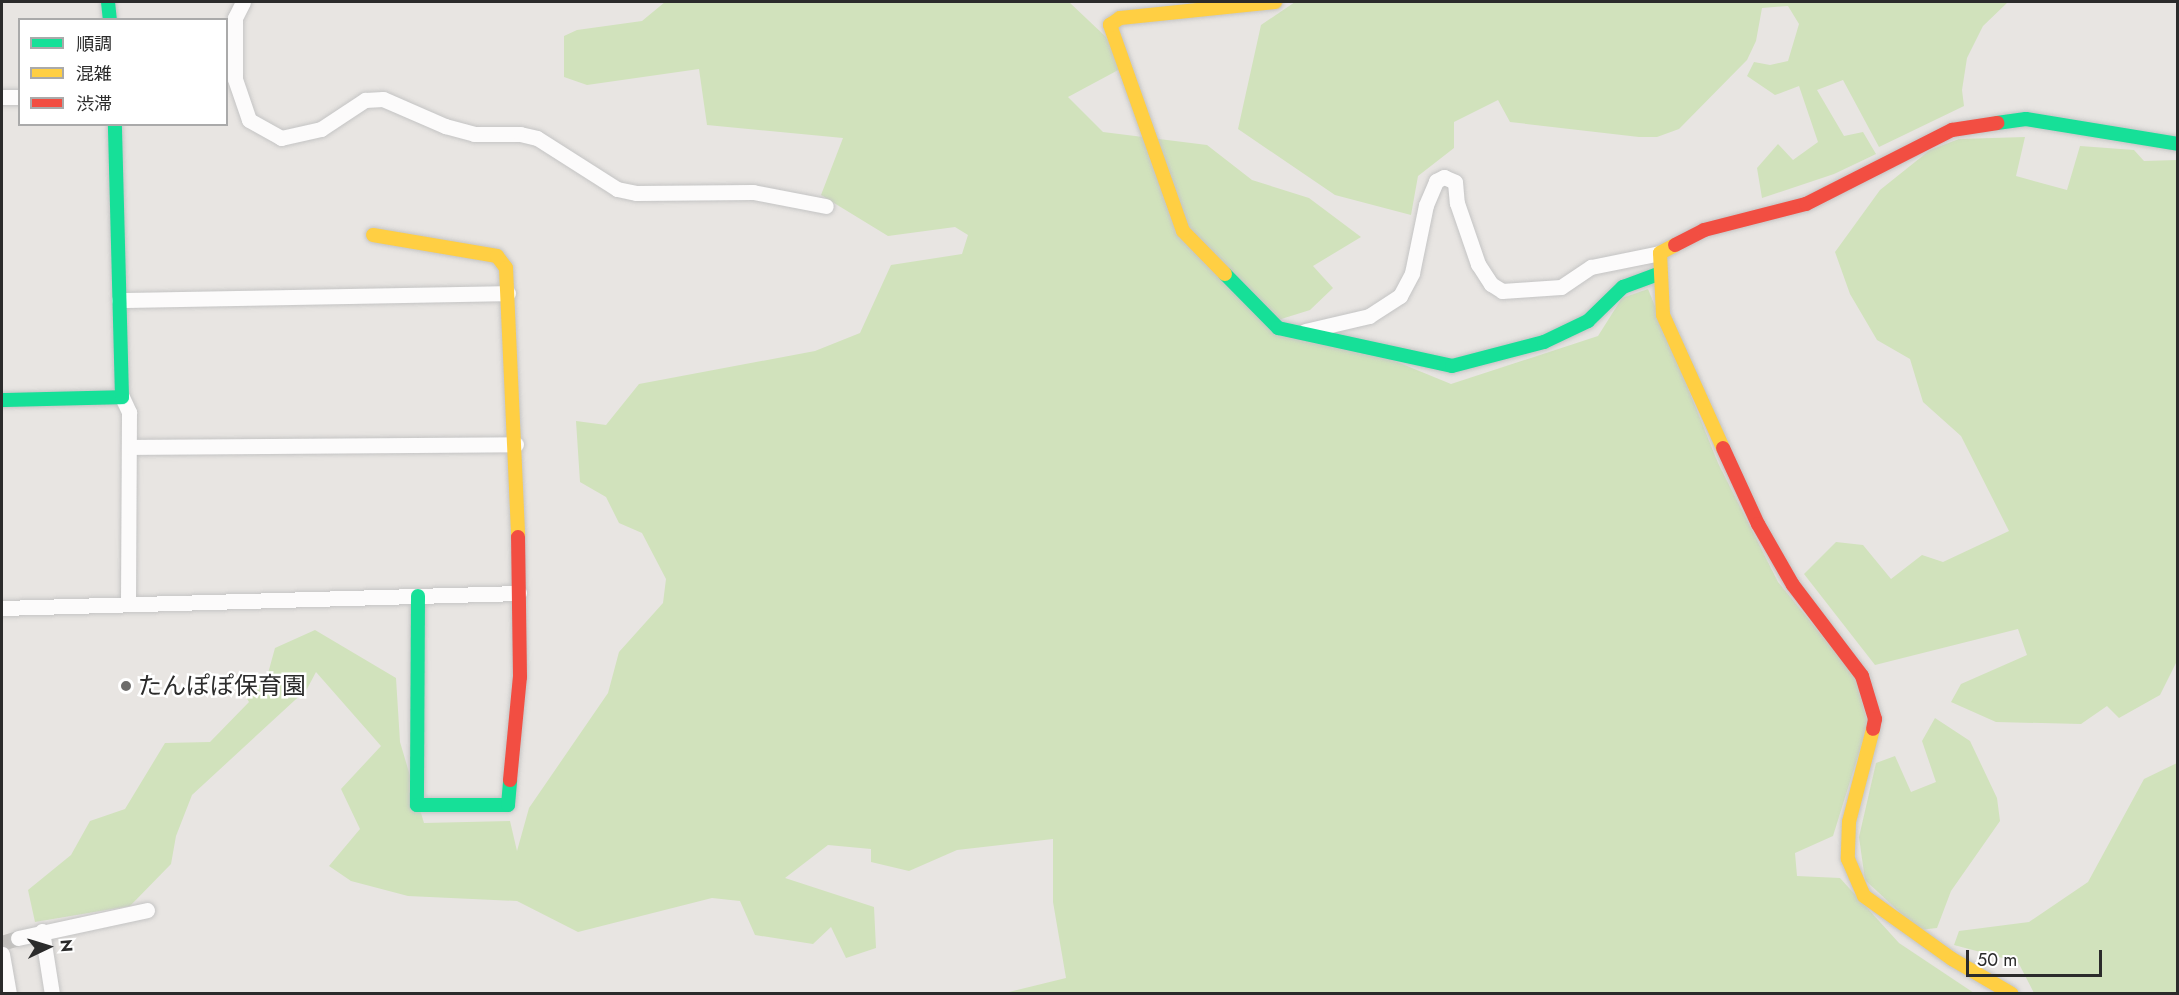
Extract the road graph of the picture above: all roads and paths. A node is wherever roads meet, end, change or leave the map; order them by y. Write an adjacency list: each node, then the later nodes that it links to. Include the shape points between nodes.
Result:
1 (108, 2): 4 (street)
2 (243, 2): 9 (street, via 235,18 235,79 249,120 281,138 321,129 365,100 382,99 474,134 537,138 617,189 636,193 753,192)
3 (1275, 2): 15 (street, via 1120,18 1110,25 1183,231 1278,328)
4 (110, 18)
5 (2, 97): 6 (street)
6 (18, 97)
7 (115, 126): 14 (street)
8 (2178, 144): 11 (street, via 2026,119 1952,130 1806,204 1704,230)
9 (826, 206)
10 (373, 236): 13 (street, via 497,256 506,268)
11 (1660, 252): 12 (street); 15 (street, via 1591,267 1561,287 1502,291 1491,284 1478,264 1457,203 1455,182 1444,177 1436,181 1426,205 1412,273 1400,296 1370,316)
12 (1661, 273): 15 (street, via 1623,287 1588,321 1544,342 1452,366); 30 (street, via 1663,315 1758,524 1792,585 1862,676 1875,719 1849,822 1848,859 1863,896 1943,953)
13 (508, 293): 14 (street); 18 (street)
14 (119, 300): 16 (street)
15 (1300, 332)
16 (122, 397): 17 (street); 19 (street, via 129,412)
17 (2, 400)
18 (516, 444): 19 (street); 20 (street)
19 (129, 447): 22 (street)
20 (519, 593): 21 (street); 21 (street, via 520,677 508,805 417,805)
21 (418, 596): 22 (street)
22 (128, 602): 23 (street)
23 (2, 608)
24 (147, 910): 25 (street)
25 (42, 931): 26 (street); 29 (street)
26 (18, 938)
27 (2, 954): 28 (street)
28 (9, 993)
29 (52, 993)
30 (2012, 993)

